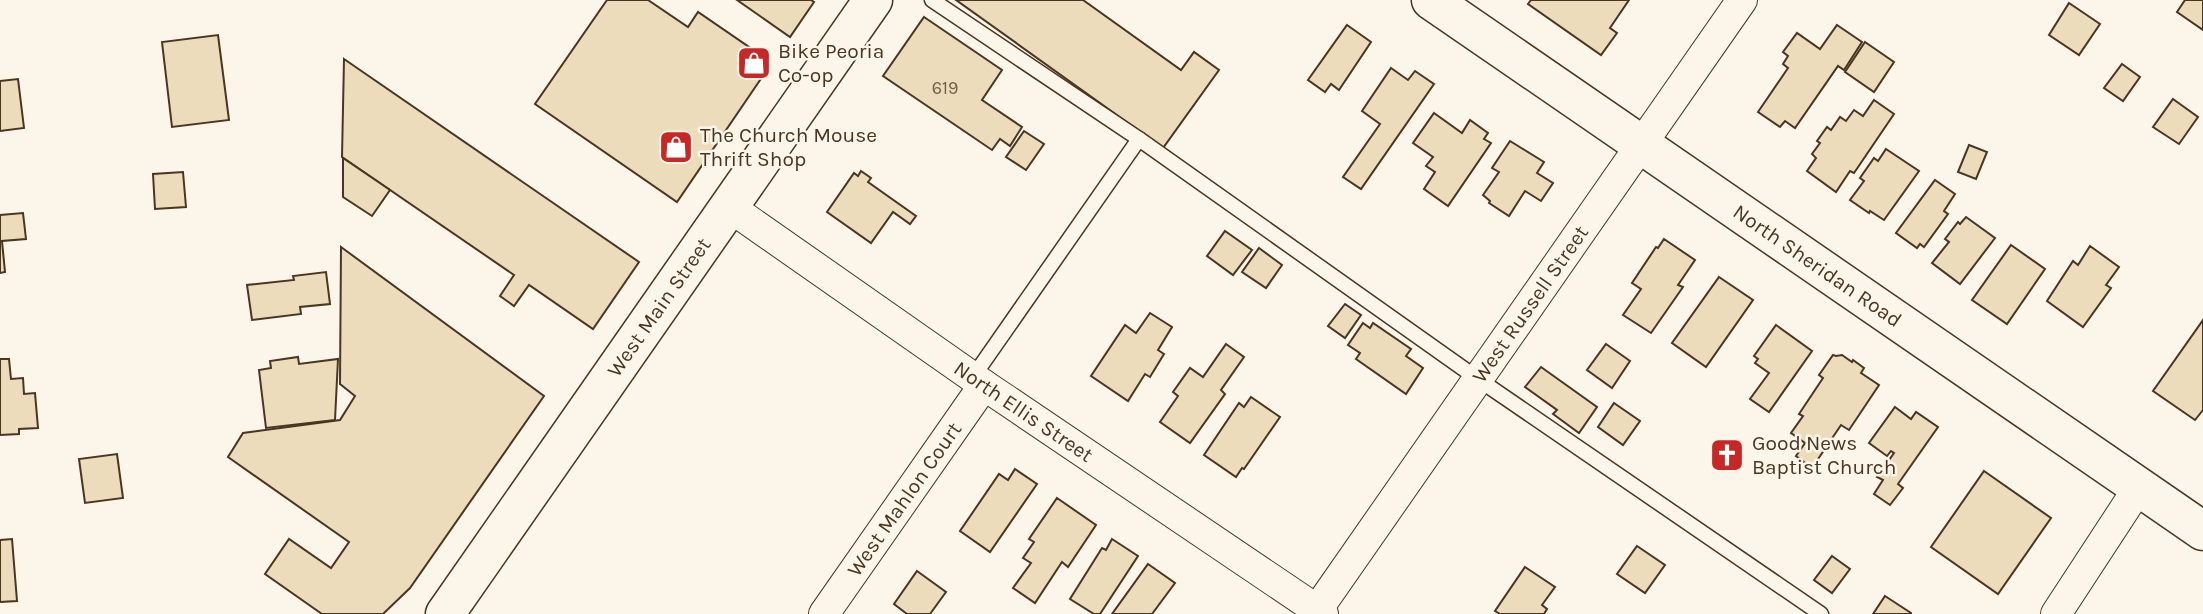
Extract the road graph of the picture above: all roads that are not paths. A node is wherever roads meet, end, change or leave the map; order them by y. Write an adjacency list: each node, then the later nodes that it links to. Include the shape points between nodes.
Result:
1 (873, 0): 7 (main road, West Main Street)
2 (932, 0): 5 (lane)
3 (1431, 0): 6 (main road, North Sheridan Road)
4 (1742, 0): 6 (street, West Russell Street)
5 (1139, 139): 8 (lane); 9 (lane)
6 (1642, 144): 8 (street, West Russell Street); 10 (main road, North Sheridan Road)
7 (728, 206): 9 (street, North Ellis Street); 13 (main road, West Main Street)
8 (1479, 379): 12 (street, West Russell Street); 15 (lane)
9 (979, 381): 12 (street, North Ellis Street); 14 (street, West Mahlon Court)
10 (2139, 487): 11 (main road, North Sheridan Road); 16 (street)
11 (2203, 531)
12 (1320, 612)
13 (445, 614)
14 (824, 614)
15 (1821, 614)
16 (2056, 614)

